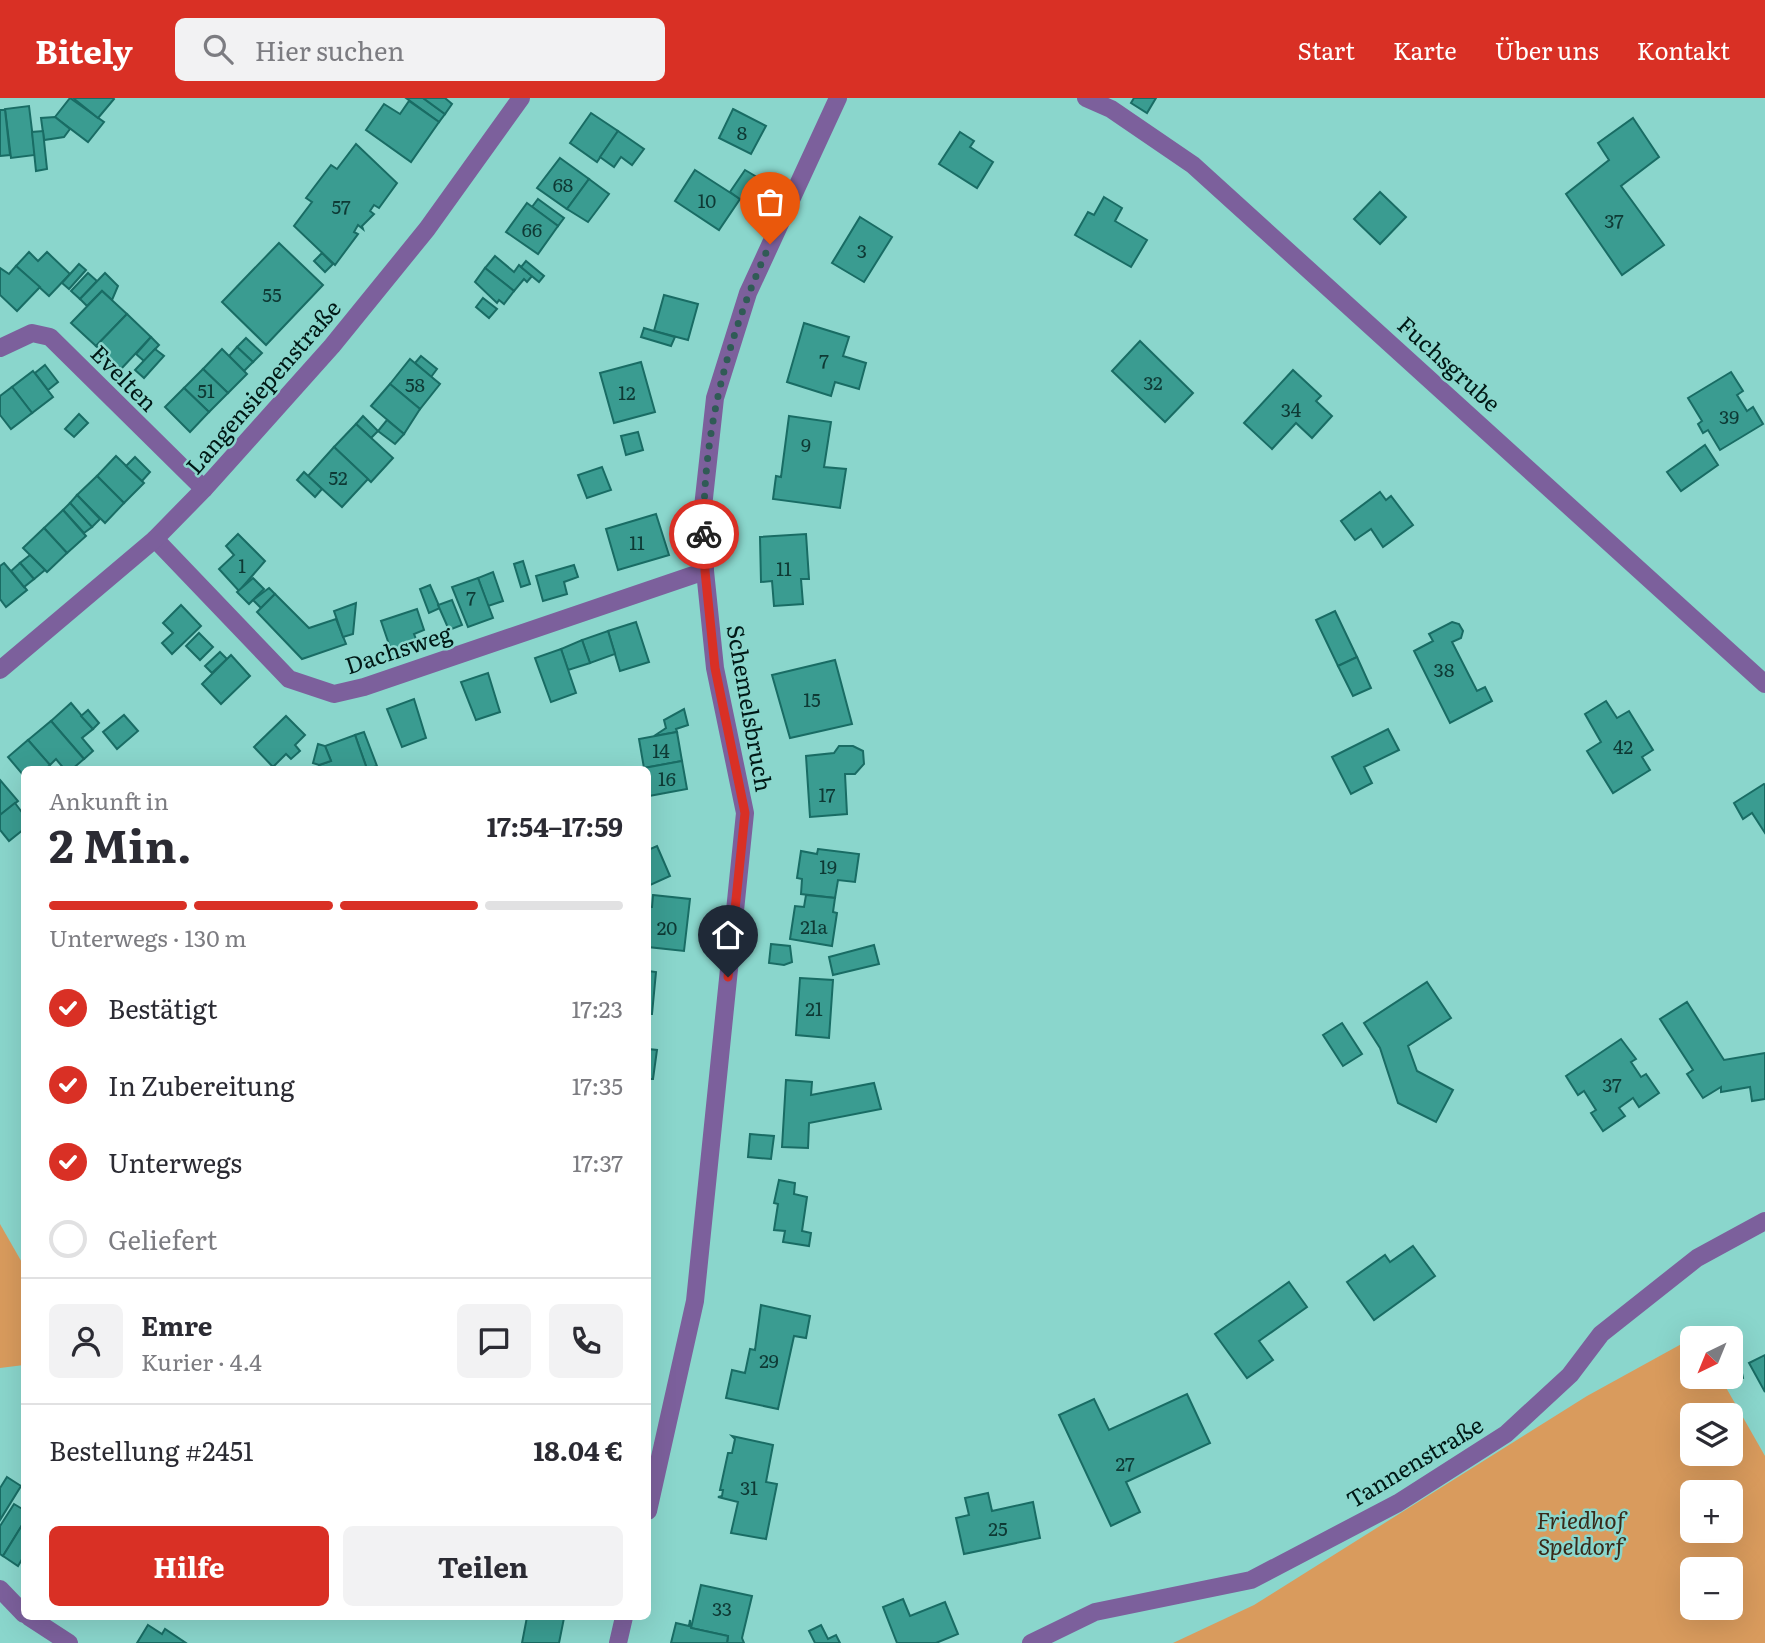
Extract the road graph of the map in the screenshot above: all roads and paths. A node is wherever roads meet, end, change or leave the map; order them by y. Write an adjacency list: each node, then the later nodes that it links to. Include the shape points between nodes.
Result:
1 (521, 98): 5 (street, Langensiepenstraße, via 427,229 332,346)
2 (838, 98): 7 (street, Schemelsbruch, via 748,293 715,398 704,507)
3 (1086, 98): 9 (street, Fuchsgrube, via 1193,165)
4 (0, 348): 5 (street, Evelten, via 32,333 50,337)
5 (204, 489): 6 (street, Langensiepenstraße)
6 (155, 539): 7 (street, Dachsweg, via 289,678 334,694); 8 (street, Langensiepenstraße)
7 (705, 571): 11 (street, Schemelsbruch, via 715,668 745,813 695,1301)
8 (0, 670)
9 (1765, 684)
10 (1765, 1220): 18 (street, Tannenstraße, via 1697,1258 1601,1334 1570,1375 1506,1434 1398,1503 1251,1580 1095,1612)
11 (651, 1498)
12 (0, 1589): 13 (street)
13 (21, 1610)
14 (33, 1620): 16 (street)
15 (623, 1620): 17 (street)
16 (69, 1643)
17 (618, 1643)
18 (1031, 1643)

